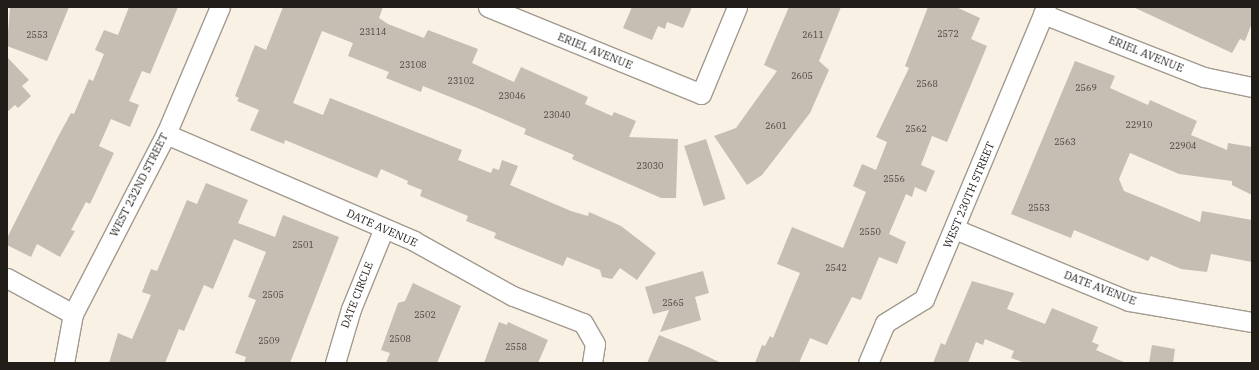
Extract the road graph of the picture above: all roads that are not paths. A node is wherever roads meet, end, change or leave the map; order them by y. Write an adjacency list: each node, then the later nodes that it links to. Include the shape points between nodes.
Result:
1 (220, 7): 6 (street, WEST 232ND STREET)
2 (488, 7): 3 (street, ERIEL AVENUE, via 702,94)
3 (737, 7)
4 (1045, 10): 5 (street, ERIEL AVENUE, via 1204,77); 8 (street, WEST 230TH STREET)
5 (1252, 87)
6 (166, 134): 7 (street, DATE AVENUE); 10 (street, WEST 232ND STREET)
7 (384, 228): 13 (street, DATE CIRCLE, via 351,309); 14 (street, DATE AVENUE, via 513,296 583,324 592,334 595,344)
8 (955, 229): 11 (street, DATE AVENUE, via 1129,301); 15 (street, WEST 230TH STREET, via 924,299 885,323)
9 (7, 278): 10 (street)
10 (73, 314): 12 (street, WEST 232ND STREET)
11 (1252, 322)
12 (64, 363)
13 (335, 363)
14 (592, 363)
15 (868, 363)

